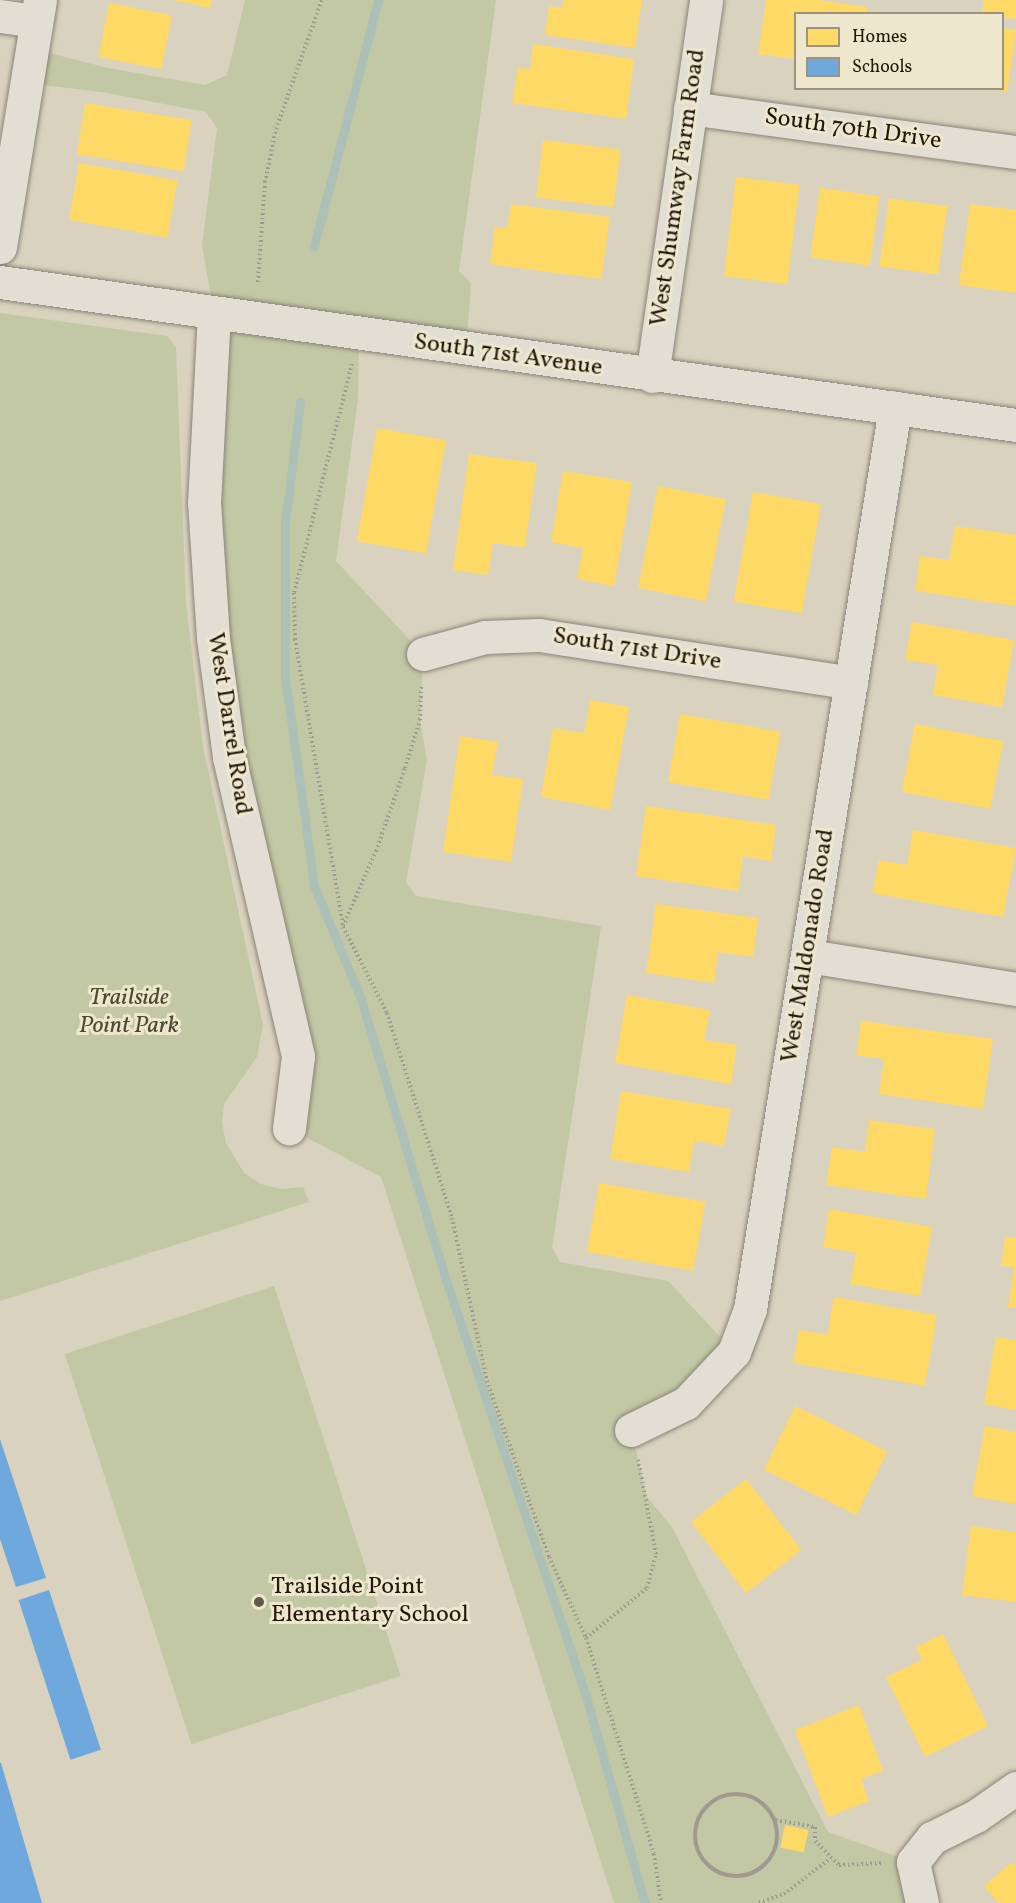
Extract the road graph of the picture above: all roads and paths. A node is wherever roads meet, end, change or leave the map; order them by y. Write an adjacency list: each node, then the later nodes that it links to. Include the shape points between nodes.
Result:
1 (322, 0): 9 (path, via 276,129 265,182)
2 (706, 0): 5 (street, West Shumway Farm Road)
3 (37, 10): 4 (street); 7 (street)
4 (0, 16)
5 (690, 108): 6 (street, South 70th Drive); 12 (street, West Shumway Farm Road)
6 (1016, 152)
7 (0, 247)
8 (0, 282): 10 (street, South 71st Avenue)
9 (258, 282)
10 (214, 313): 11 (street, South 71st Avenue); 20 (street, West Darrel Road, via 204,502 213,638 229,757 298,1056)
11 (359, 334): 12 (street, South 71st Avenue); 17 (path, via 294,593 295,639)
12 (652, 376): 13 (street, South 71st Avenue)
13 (895, 408): 14 (street, South 71st Avenue); 16 (street, West Maldonado Road)
14 (1016, 424)
15 (423, 654): 16 (street, South 71st Drive, via 485,637 539,635); 17 (path, via 420,720 376,851)
16 (851, 683): 18 (street, West Maldonado Road)
17 (343, 927): 22 (path, via 387,1013 452,1218 487,1381 549,1557)
18 (808, 956): 19 (street); 21 (street, West Maldonado Road, via 750,1309 734,1352 686,1403)
19 (1016, 989)
20 (289, 1128)
21 (631, 1430): 22 (path, via 656,1554 647,1588)
22 (586, 1638): 27 (path, via 654,1854)
23 (1016, 1788): 26 (street, via 976,1816 932,1838)
24 (776, 1821): 24 (path, via 760,1800 736,1793 724,1795 701,1814 695,1831 698,1849 708,1865 728,1875 747,1875 760,1869 774,1852); 25 (path, via 815,1827 815,1841)
25 (831, 1858): 26 (path, via 839,1865); 28 (path, via 784,1894)
26 (913, 1862): 29 (street)
27 (663, 1903)
28 (759, 1903)
29 (922, 1903)

